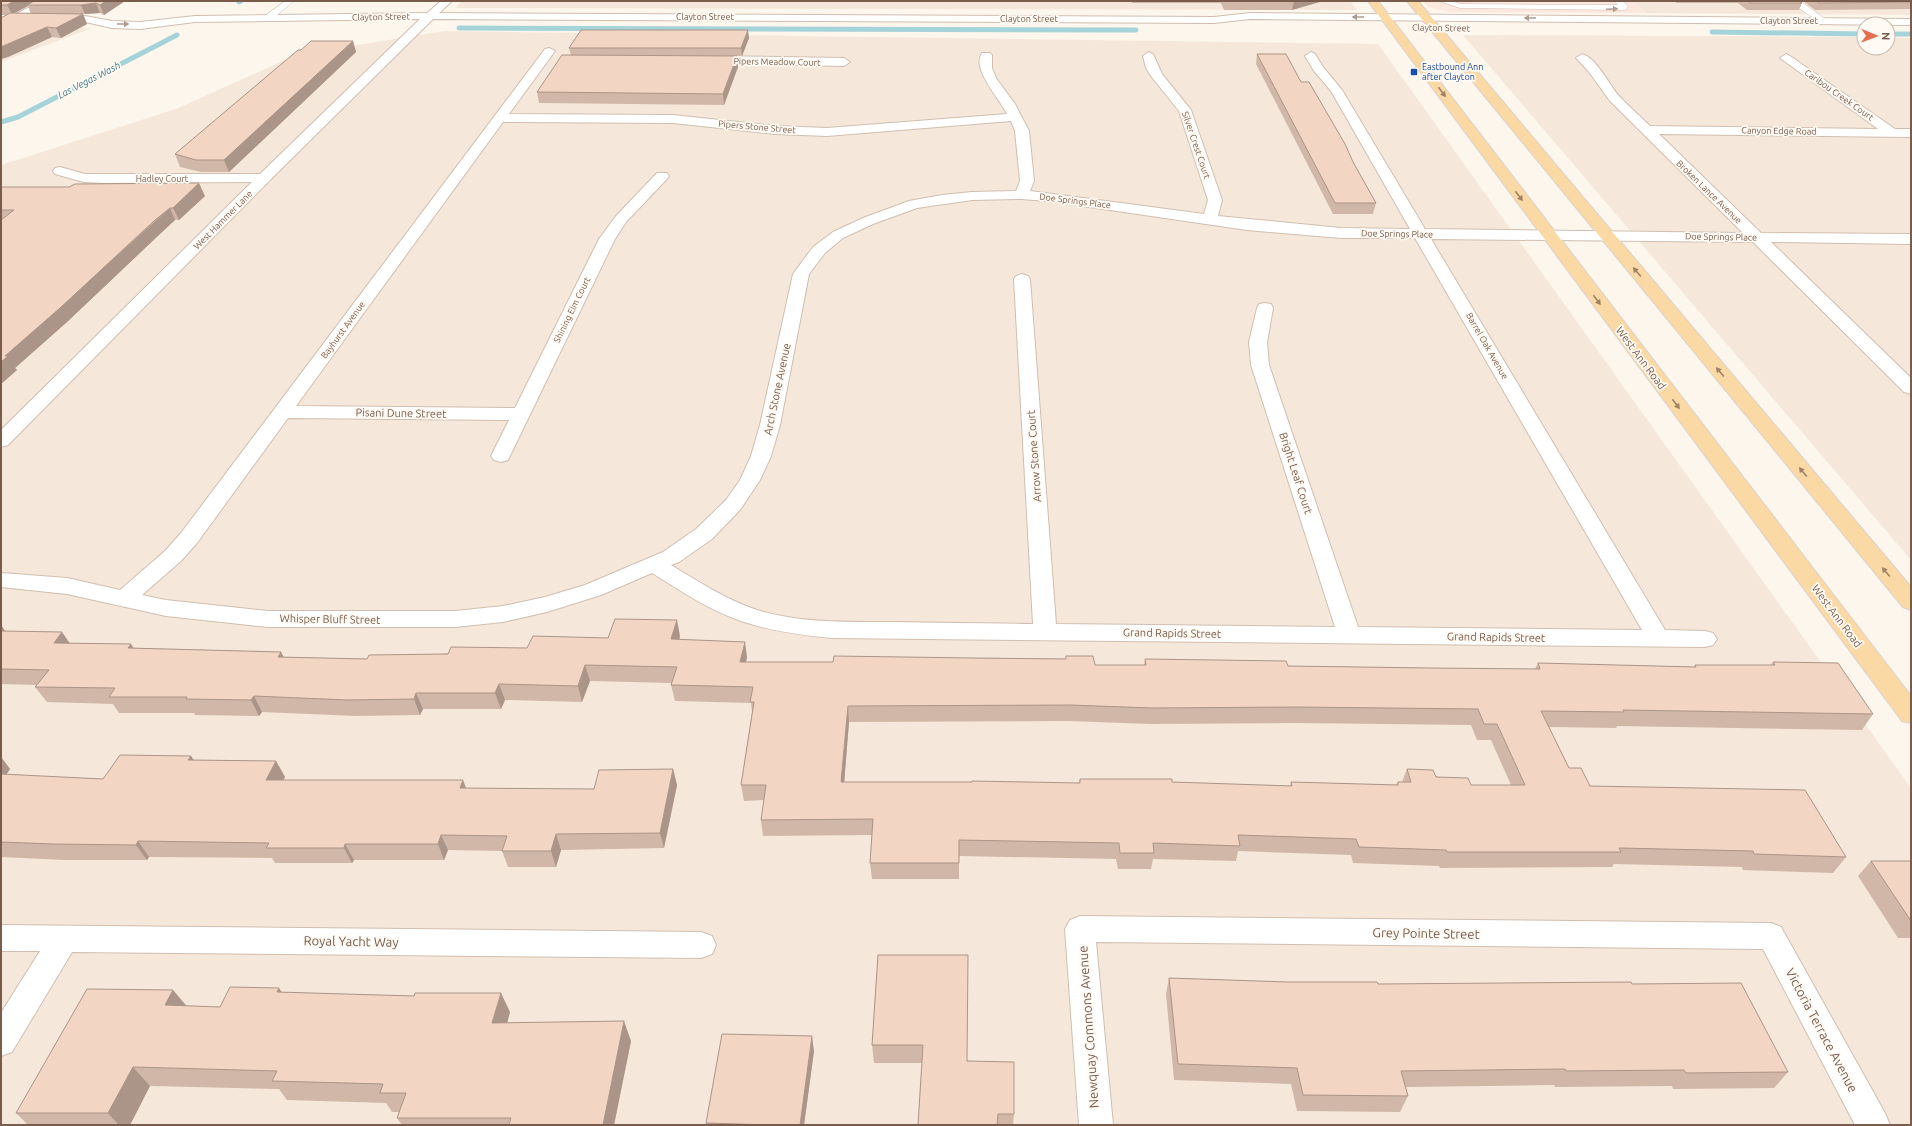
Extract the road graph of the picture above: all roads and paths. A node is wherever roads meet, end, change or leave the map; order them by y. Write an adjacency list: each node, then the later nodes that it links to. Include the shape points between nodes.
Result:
1 (49, 1): 15 (street)
2 (290, 1): 13 (lane)
3 (448, 1): 12 (street, West Hammer Lane)
4 (1373, 1): 21 (main road, West Ann Road)
5 (1412, 1): 23 (main road)
6 (1443, 1): 9 (lane, via 1460,6)
7 (1618, 1): 10 (lane, one-way to 7, via 1603,9 1623,8)
8 (1795, 2): 20 (lane)
9 (1516, 4): 11 (lane)
10 (1588, 4): 11 (lane)
11 (1545, 6): 18 (lane)
12 (430, 16): 13 (street, Clayton Street); 21 (street, Clayton Street, via 1214,20 1250,26); 41 (street, West Hammer Lane)
13 (268, 18): 17 (street, Clayton Street, via 195,19 164,24 101,24 85,19)
14 (1, 19): 15 (street)
15 (17, 19): 16 (street); 24 (street)
16 (40, 19)
17 (70, 19)
18 (1559, 19): 19 (street, Clayton Street); 23 (street, Clayton Street, one-way to 23); 25 (street)
19 (1667, 21): 20 (street, Clayton Street); 25 (street, Clayton Street)
20 (1824, 21): 22 (street, Clayton Street)
21 (1390, 22): 23 (street, Clayton Street); 46 (main road, West Ann Road, one-way to 46)
22 (1911, 22)
23 (1430, 23): 25 (street, Clayton Street); 47 (main road)
24 (1, 26)
25 (1569, 28)
26 (986, 55): 34 (street, via 986,68 990,78 1002,93)
27 (1149, 56): 44 (street, Silver Crest Court, via 1157,76 1185,110 1215,200)
28 (1311, 56): 45 (street, Barrel Oak Avenue, via 1336,90)
29 (550, 57): 35 (street, Bayhurst Avenue)
30 (1582, 58): 36 (street, Broken Lance Avenue, via 1614,98)
31 (1786, 58): 37 (street, Caribou Creek Court)
32 (693, 60): 33 (street, Pipers Meadow Court)
33 (844, 62)
34 (1015, 117): 35 (street, Pipers Stone Street, via 827,132 761,129 673,119); 42 (street, via 1022,131 1028,181)
35 (499, 118): 53 (street, Bayhurst Avenue)
36 (1646, 130): 37 (street, Canyon Edge Road); 48 (street, Broken Lance Avenue)
37 (1891, 132): 38 (street, Canyon Edge Road)
38 (1911, 133)
39 (60, 171): 41 (street, Hadley Court, via 84,178 104,179)
40 (662, 176): 54 (street, Shining Elm Court, via 621,219 607,239)
41 (264, 178): 55 (street, West Hammer Lane)
42 (1021, 195): 43 (street, Doe Springs Place, via 942,199); 44 (street, Doe Springs Place, via 1055,197)
43 (887, 212): 57 (street, Arch Stone Avenue, via 838,235 820,250 801,274 770,425 761,456 750,480 733,505 704,534 671,557)
44 (1210, 219): 45 (street, Doe Springs Place, via 1308,231)
45 (1422, 235): 46 (street, Doe Springs Place); 63 (street, Barrel Oak Avenue)
46 (1548, 235): 47 (street, Doe Springs Place); 65 (main road, West Ann Road, one-way to 65)
47 (1608, 236): 48 (street, Doe Springs Place); 60 (main road, one-way to 47)
48 (1755, 238): 49 (street, Doe Springs Place); 52 (street, Broken Lance Avenue)
49 (1911, 239)
50 (1022, 279): 61 (street, Arrow Stone Court)
51 (1265, 308): 62 (street, Bright Leaf Court, via 1258,342 1260,365)
52 (1910, 387)
53 (282, 412): 54 (street, Pisani Dune Street); 59 (street, Bayhurst Avenue, via 173,556)
54 (521, 414): 56 (street, Shining Elm Court)
55 (1, 441)
56 (501, 456)
57 (653, 564): 59 (street, Whisper Bluff Street, via 593,590 547,604 502,614 455,619 268,619 166,608); 61 (street, Grand Rapids Street, via 708,597 751,616 787,624 832,630)
58 (1, 580): 59 (street, Whisper Bluff Street, via 67,586)
59 (125, 598)
60 (1911, 602)
61 (1045, 632): 62 (street, Grand Rapids Street)
62 (1349, 635): 63 (street, Grand Rapids Street)
63 (1658, 638): 64 (street, Grand Rapids Street)
64 (1705, 639)
65 (1911, 714)
66 (1080, 929): 67 (street, Grey Pointe Street); 72 (street, Newquay Commons Avenue)
67 (1771, 936): 73 (street, Victoria Terrace Avenue)
68 (1, 938): 69 (street, Royal Yacht Way)
69 (64, 939): 70 (street, Royal Yacht Way); 71 (street)
70 (701, 945)
71 (1, 1041)
72 (1096, 1125)
73 (1873, 1125)

